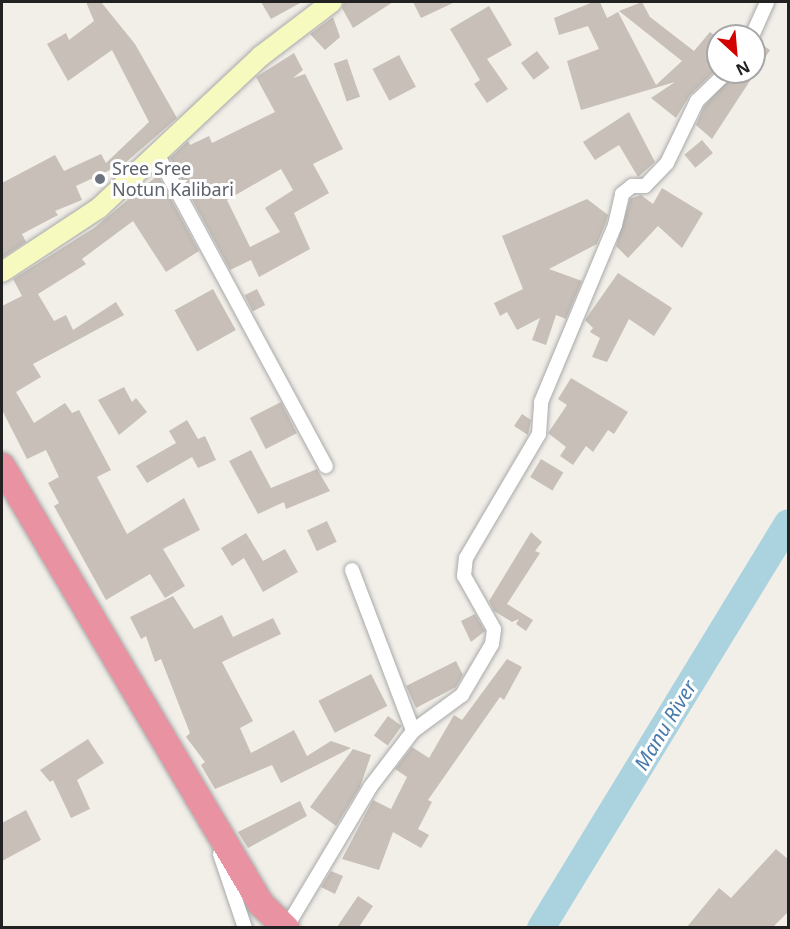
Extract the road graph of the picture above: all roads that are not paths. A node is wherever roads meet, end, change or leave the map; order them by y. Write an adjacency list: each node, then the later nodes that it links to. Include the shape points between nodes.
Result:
1 (332, 2): 5 (main road, via 261,56)
2 (767, 2): 3 (street)
3 (757, 24)
4 (715, 84): 10 (street, via 697,101 667,163 645,186 632,186 622,194 615,225 541,402 540,434 466,558 464,576 494,630 492,644 462,695)
5 (157, 154): 6 (main road, via 99,208); 8 (street)
6 (2, 272)
7 (2, 466): 11 (highway)
8 (326, 466)
9 (352, 570): 10 (street)
10 (413, 731): 13 (street, via 371,786)
11 (198, 800): 12 (street); 13 (highway, via 261,904)
12 (245, 927)
13 (286, 927)

